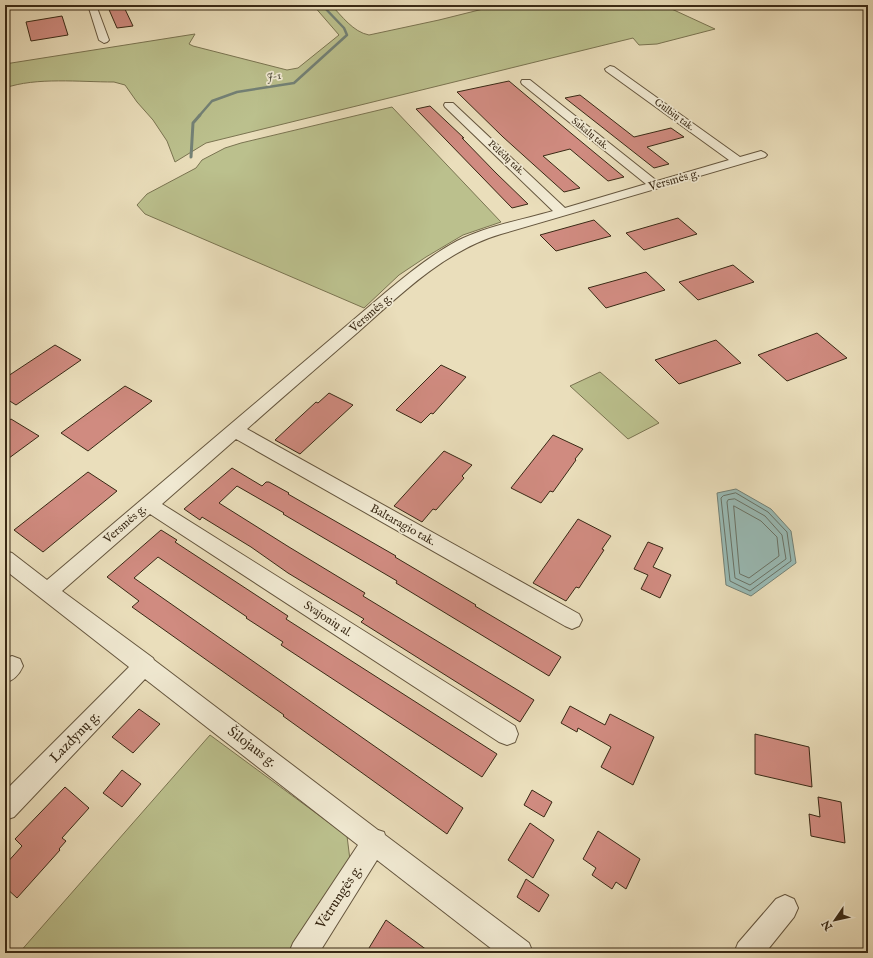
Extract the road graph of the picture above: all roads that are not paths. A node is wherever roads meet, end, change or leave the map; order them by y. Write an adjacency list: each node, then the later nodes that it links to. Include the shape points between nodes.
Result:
1 (92, 5): 2 (street)
2 (104, 40)
3 (610, 69): 7 (street, Gulbių tak.)
4 (526, 82): 8 (street, Sakalų tak.)
5 (449, 105): 9 (street, Pelėdų tak.)
6 (760, 155): 7 (street, Versmės g.)
7 (738, 161): 8 (street, Versmės g.)
8 (654, 185): 9 (street, Versmės g.)
9 (562, 212): 10 (street, Versmės g., via 487,234 463,244 428,265)
10 (234, 430): 11 (street, Versmės g.); 14 (street, Baltaragio tak.)
11 (148, 504): 13 (street, Versmės g.); 16 (street, Svajonių al.)
12 (5, 559): 13 (street, Šilojaus g.)
13 (48, 591): 15 (street, Šilojaus g.)
14 (572, 620)
15 (145, 665): 17 (street, Lazdynų g.); 18 (street, Šilojaus g.)
16 (507, 734)
17 (5, 808)
18 (375, 841): 20 (street, Vėtrungės g.); 21 (street, Šilojaus g.)
19 (786, 908): 22 (street)
20 (303, 953)
21 (519, 953)
22 (748, 953)

